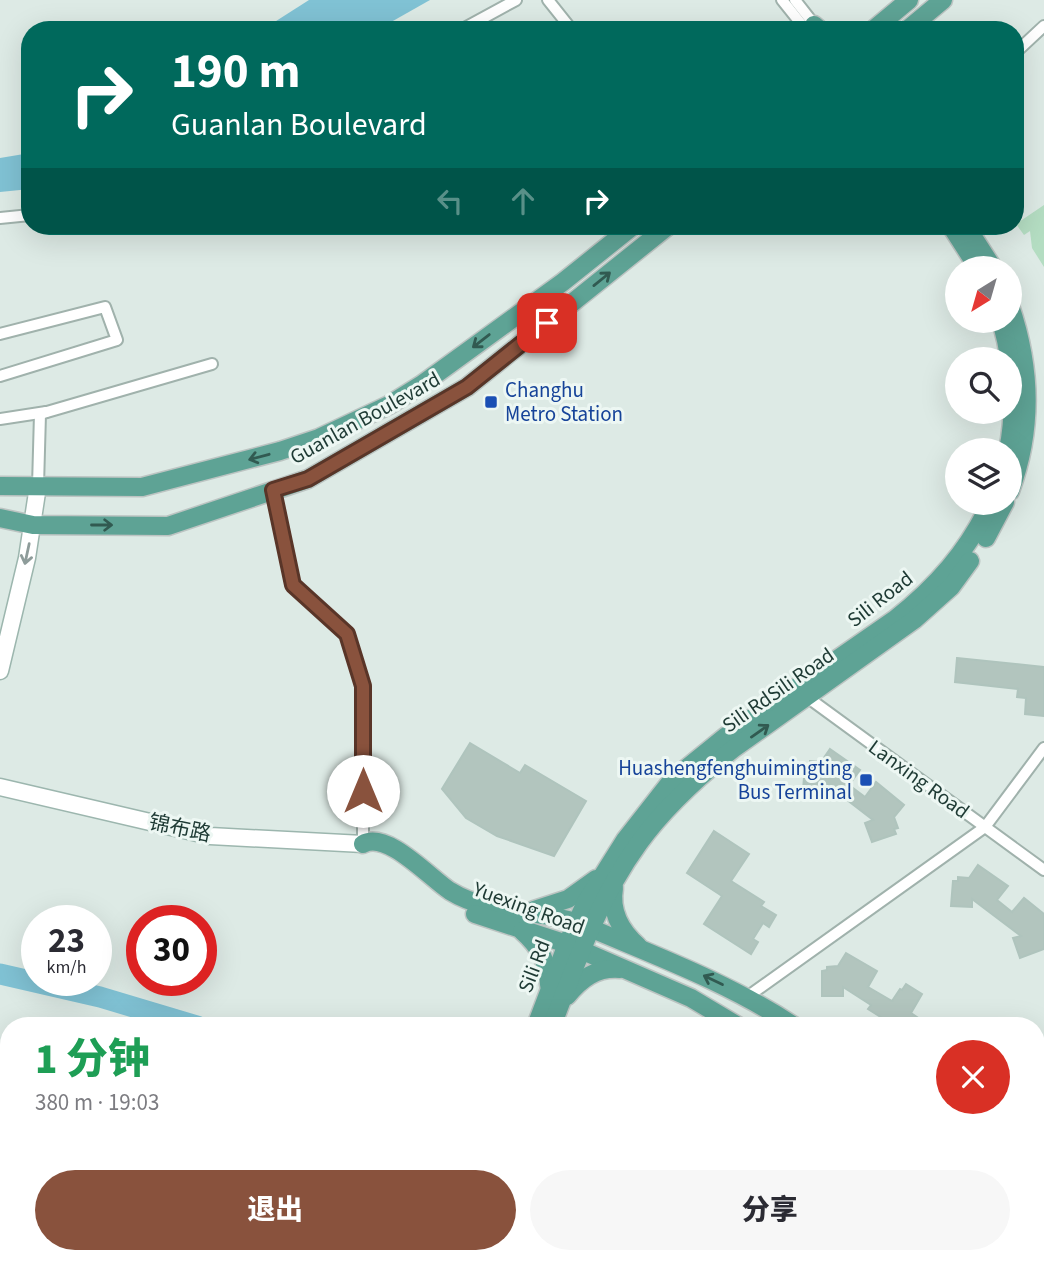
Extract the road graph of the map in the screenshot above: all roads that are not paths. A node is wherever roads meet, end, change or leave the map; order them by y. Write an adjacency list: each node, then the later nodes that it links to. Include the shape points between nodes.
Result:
1 (516, 0): 7 (street)
2 (548, 0): 8 (street)
3 (782, 0): 9 (street)
4 (795, 0): 10 (street)
5 (909, 0): 11 (main road)
6 (943, 0): 12 (main road)
7 (478, 21)
8 (565, 21)
9 (804, 21)
10 (807, 21)
11 (884, 21)
12 (918, 21)
13 (1044, 26): 14 (street)
14 (1024, 45)
15 (21, 216): 16 (street)
16 (0, 218)
17 (622, 235): 33 (main road, Guanlan Boulevard, one-way to 33, via 421,385 319,438 142,486)
18 (657, 235): 34 (main road, Guanlan Boulevard, one-way to 18, via 308,479 467,387)
19 (957, 235): 21 (main road)
20 (972, 235): 22 (main road)
21 (970, 256)
22 (985, 256)
23 (1004, 333): 30 (main road, via 1013,377)
24 (1018, 333): 31 (main road, via 1027,401)
25 (0, 334): 27 (street, via 105,307 117,340)
26 (212, 364): 28 (street)
27 (0, 376)
28 (46, 412): 29 (street); 33 (street, via 40,414)
29 (0, 419)
30 (1009, 438)
31 (1022, 441)
32 (0, 486): 33 (main road, Guanlan Boulevard)
33 (38, 486): 38 (main road)
34 (273, 490): 38 (main road, Guanlan Boulevard, one-way to 34, via 167,526); 44 (street, via 293,585 347,634 363,686)
35 (984, 515): 40 (main road, Sili Road, via 971,541 939,581)
36 (997, 515): 40 (main road, Sili RdSili Road, via 967,566 935,602 892,637)
37 (0, 518): 38 (main road, Guanlan Boulevard)
38 (33, 525): 39 (main road, one-way to 39)
39 (0, 671)
40 (801, 693): 43 (street, Lanxing Road); 46 (main road, Sili Road, via 725,737 672,780 637,823)
41 (1044, 748): 43 (street)
42 (0, 787): 44 (main road, 锦布路, via 210,836)
43 (985, 827): 45 (street, Lanxing Road); 53 (street)
44 (363, 844): 47 (main road, Yuexing Road, via 373,840 392,847 449,890 479,905); 48 (main road, Yuexing Road, via 393,855 462,908)
45 (1044, 870)
46 (609, 877): 47 (main road, via 554,905); 49 (main road, Sili Road); 51 (main road, via 617,919)
47 (522, 911): 49 (main road, Yuexing Road)
48 (509, 925): 50 (main road, Yuexing Road); 54 (main road, via 539,950 548,971)
49 (583, 925): 50 (main road, Sili Rd); 51 (main road, Yuexing Road)
50 (574, 947): 52 (main road, Yuexing Road); 54 (main road, Sili Rd)
51 (644, 951): 53 (main road, Yuexing Road, one-way to 51)
52 (625, 970): 54 (main road, via 600,970); 57 (main road, Yuexing Road)
53 (747, 997): 58 (main road, Yuexing Road)
54 (552, 1003): 55 (main road, Sili Rd); 56 (main road, Sili Rd)
55 (542, 1017)
56 (552, 1017)
57 (723, 1017)
58 (779, 1017)

